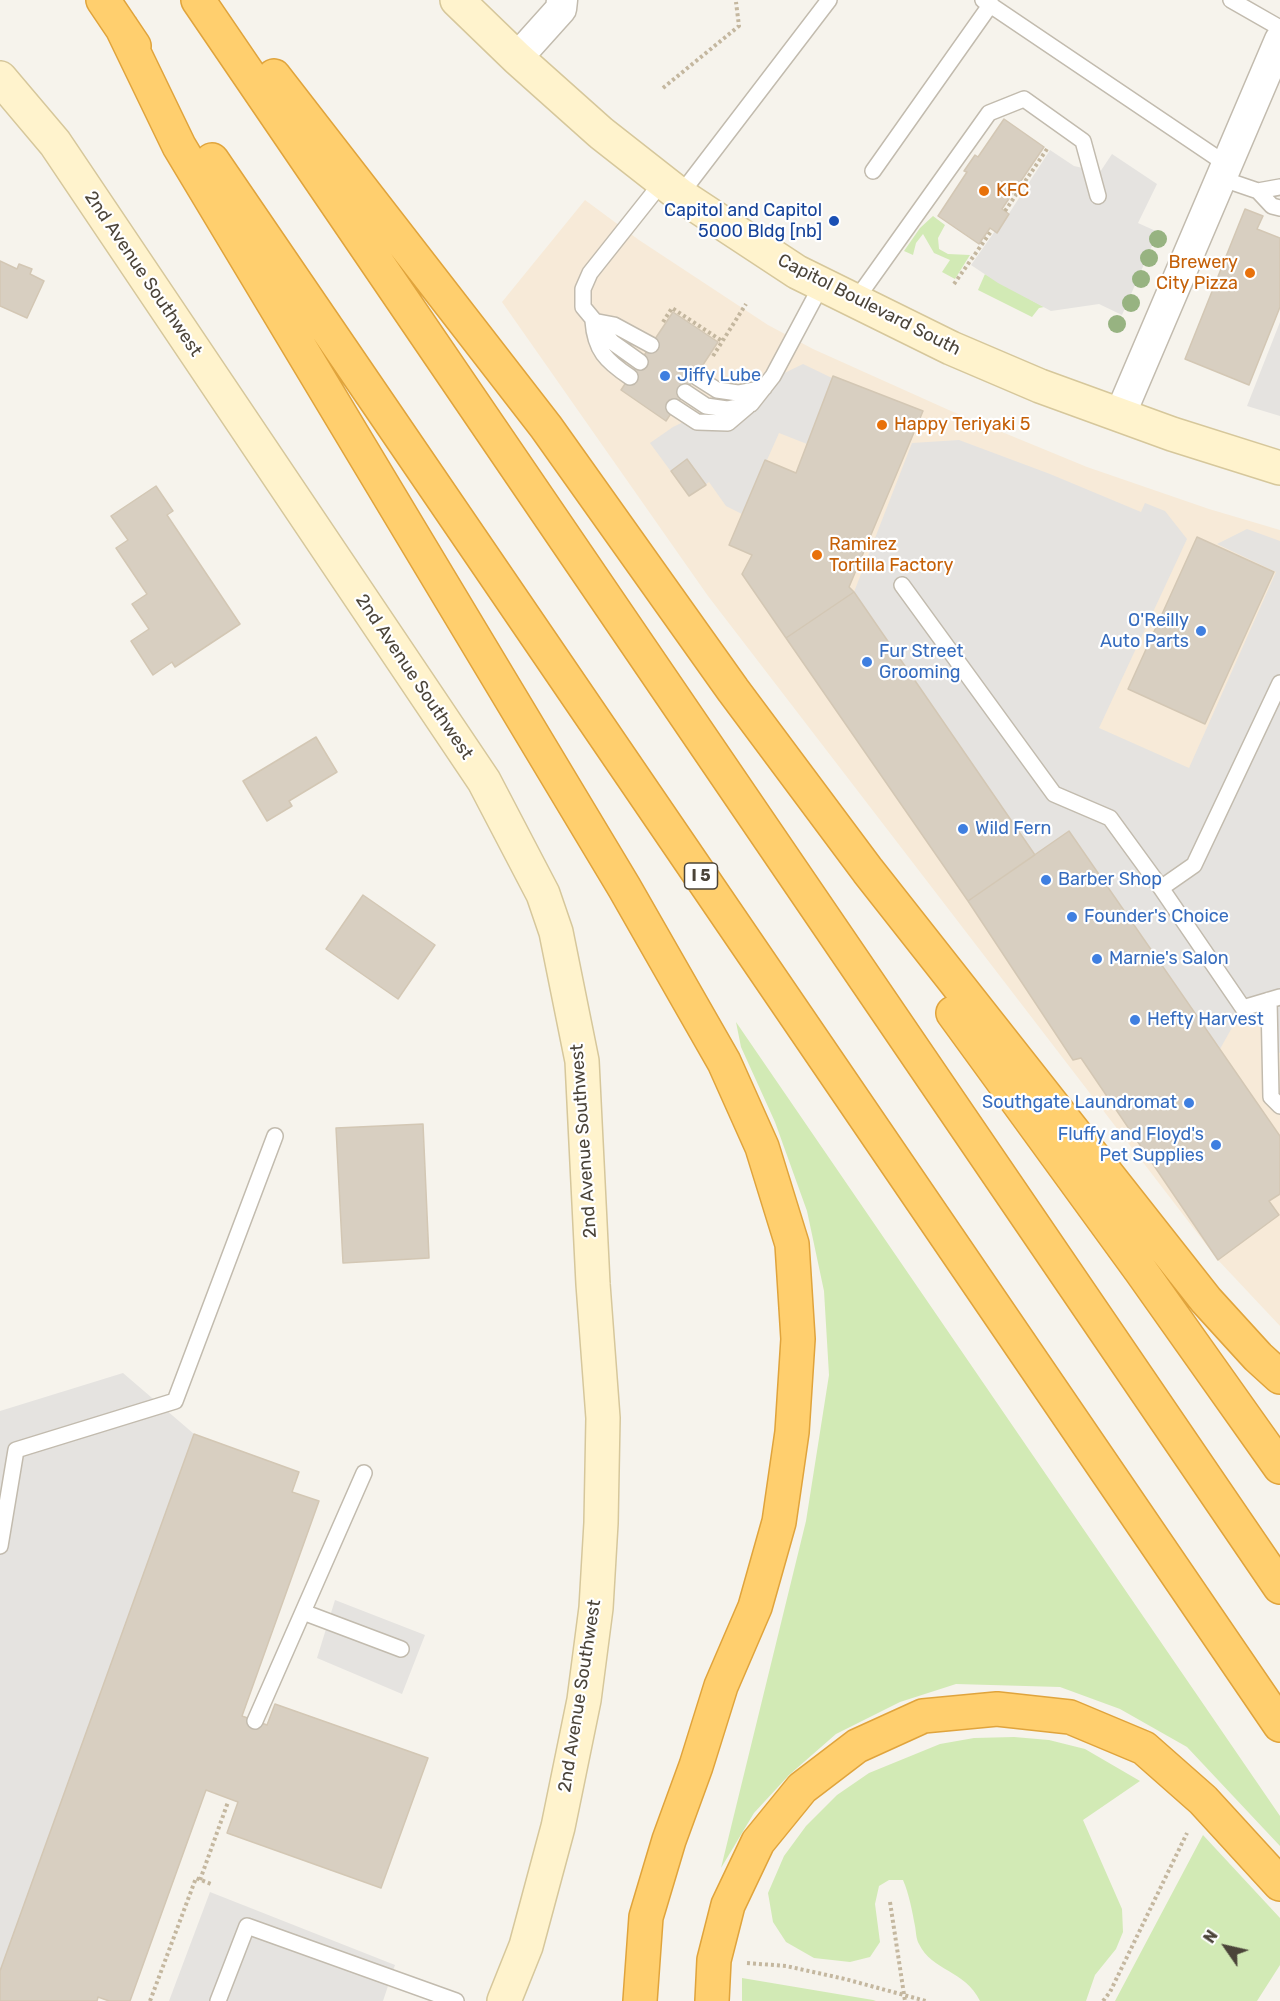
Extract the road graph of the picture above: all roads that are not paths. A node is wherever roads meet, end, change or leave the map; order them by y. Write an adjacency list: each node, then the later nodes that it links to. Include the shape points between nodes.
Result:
1 (103, 0): 9 (highway, I 5)
2 (198, 0): 45 (highway)
3 (202, 0): 36 (highway, via 271,73 532,408)
4 (457, 0): 12 (street, Capitol Boulevard South)
5 (562, 0): 12 (street, via 561,9)
6 (829, 0): 17 (lane)
7 (1231, 0): 10 (lane)
8 (987, 2): 14 (lane); 15 (lane)
9 (122, 28): 49 (highway, I 5); 54 (highway, via 179,146 624,887 724,1062 762,1147 792,1244 798,1339 792,1432 778,1522 755,1606 722,1686 646,1917)
10 (1280, 28)
11 (1280, 39): 15 (street)
12 (517, 58): 17 (street, Capitol Boulevard South, via 601,133)
13 (0, 78): 53 (street, 2nd Avenue Southwest, via 55,143 484,781 543,894 556,932 582,1061 603,1418 601,1523 596,1608 584,1700 561,1815 526,1946)
14 (873, 171)
15 (1223, 171): 18 (lane); 32 (street)
16 (1280, 187): 18 (lane)
17 (672, 188): 21 (street, Capitol Boulevard South, via 797,272); 23 (lane, via 590,273 583,289 583,308)
18 (1258, 191): 20 (lane, via 1272,206)
19 (1098, 196): 22 (lane, via 1083,141 1024,99 989,113)
20 (1280, 208)
21 (822, 284): 22 (street, Capitol Boulevard South); 28 (lane)
22 (855, 301): 32 (street, Capitol Boulevard South, via 981,362)
23 (593, 321): 24 (lane, via 614,325); 25 (lane, via 612,342); 27 (lane, via 594,338 602,354)
24 (651, 345)
25 (640, 362)
26 (695, 376): 28 (lane, via 717,390 738,393)
27 (630, 377)
28 (764, 388): 30 (lane)
29 (685, 392): 30 (lane, via 706,406 727,409)
30 (751, 404): 31 (lane, via 728,423 697,422)
31 (674, 407)
32 (1120, 415): 33 (street, Capitol Boulevard South)
33 (1280, 468)
34 (902, 585): 37 (lane, via 1054,794 1110,818)
35 (1280, 683): 37 (lane, via 1194,865)
36 (868, 871): 41 (highway, via 1206,1300); 42 (highway, via 899,937)
37 (1161, 888): 38 (lane, via 1243,1008)
38 (1275, 999): 39 (lane, via 1271,1097)
39 (1280, 1106)
40 (275, 1136): 44 (lane, via 175,1401 16,1450)
41 (1280, 1377)
42 (1280, 1467)
43 (364, 1473): 46 (lane)
44 (0, 1546)
45 (1280, 1587)
46 (303, 1612): 47 (lane); 48 (lane)
47 (401, 1649)
48 (255, 1721)
49 (1280, 1725)
50 (1280, 1884): 55 (highway, via 1203,1800 1144,1748 1070,1717 997,1708 923,1716 857,1746 802,1788 758,1842 728,1905 714,1960)
51 (218, 2001): 52 (lane, via 247,1926)
52 (456, 2001)
53 (504, 2001)
54 (640, 2001)
55 (712, 2001)

